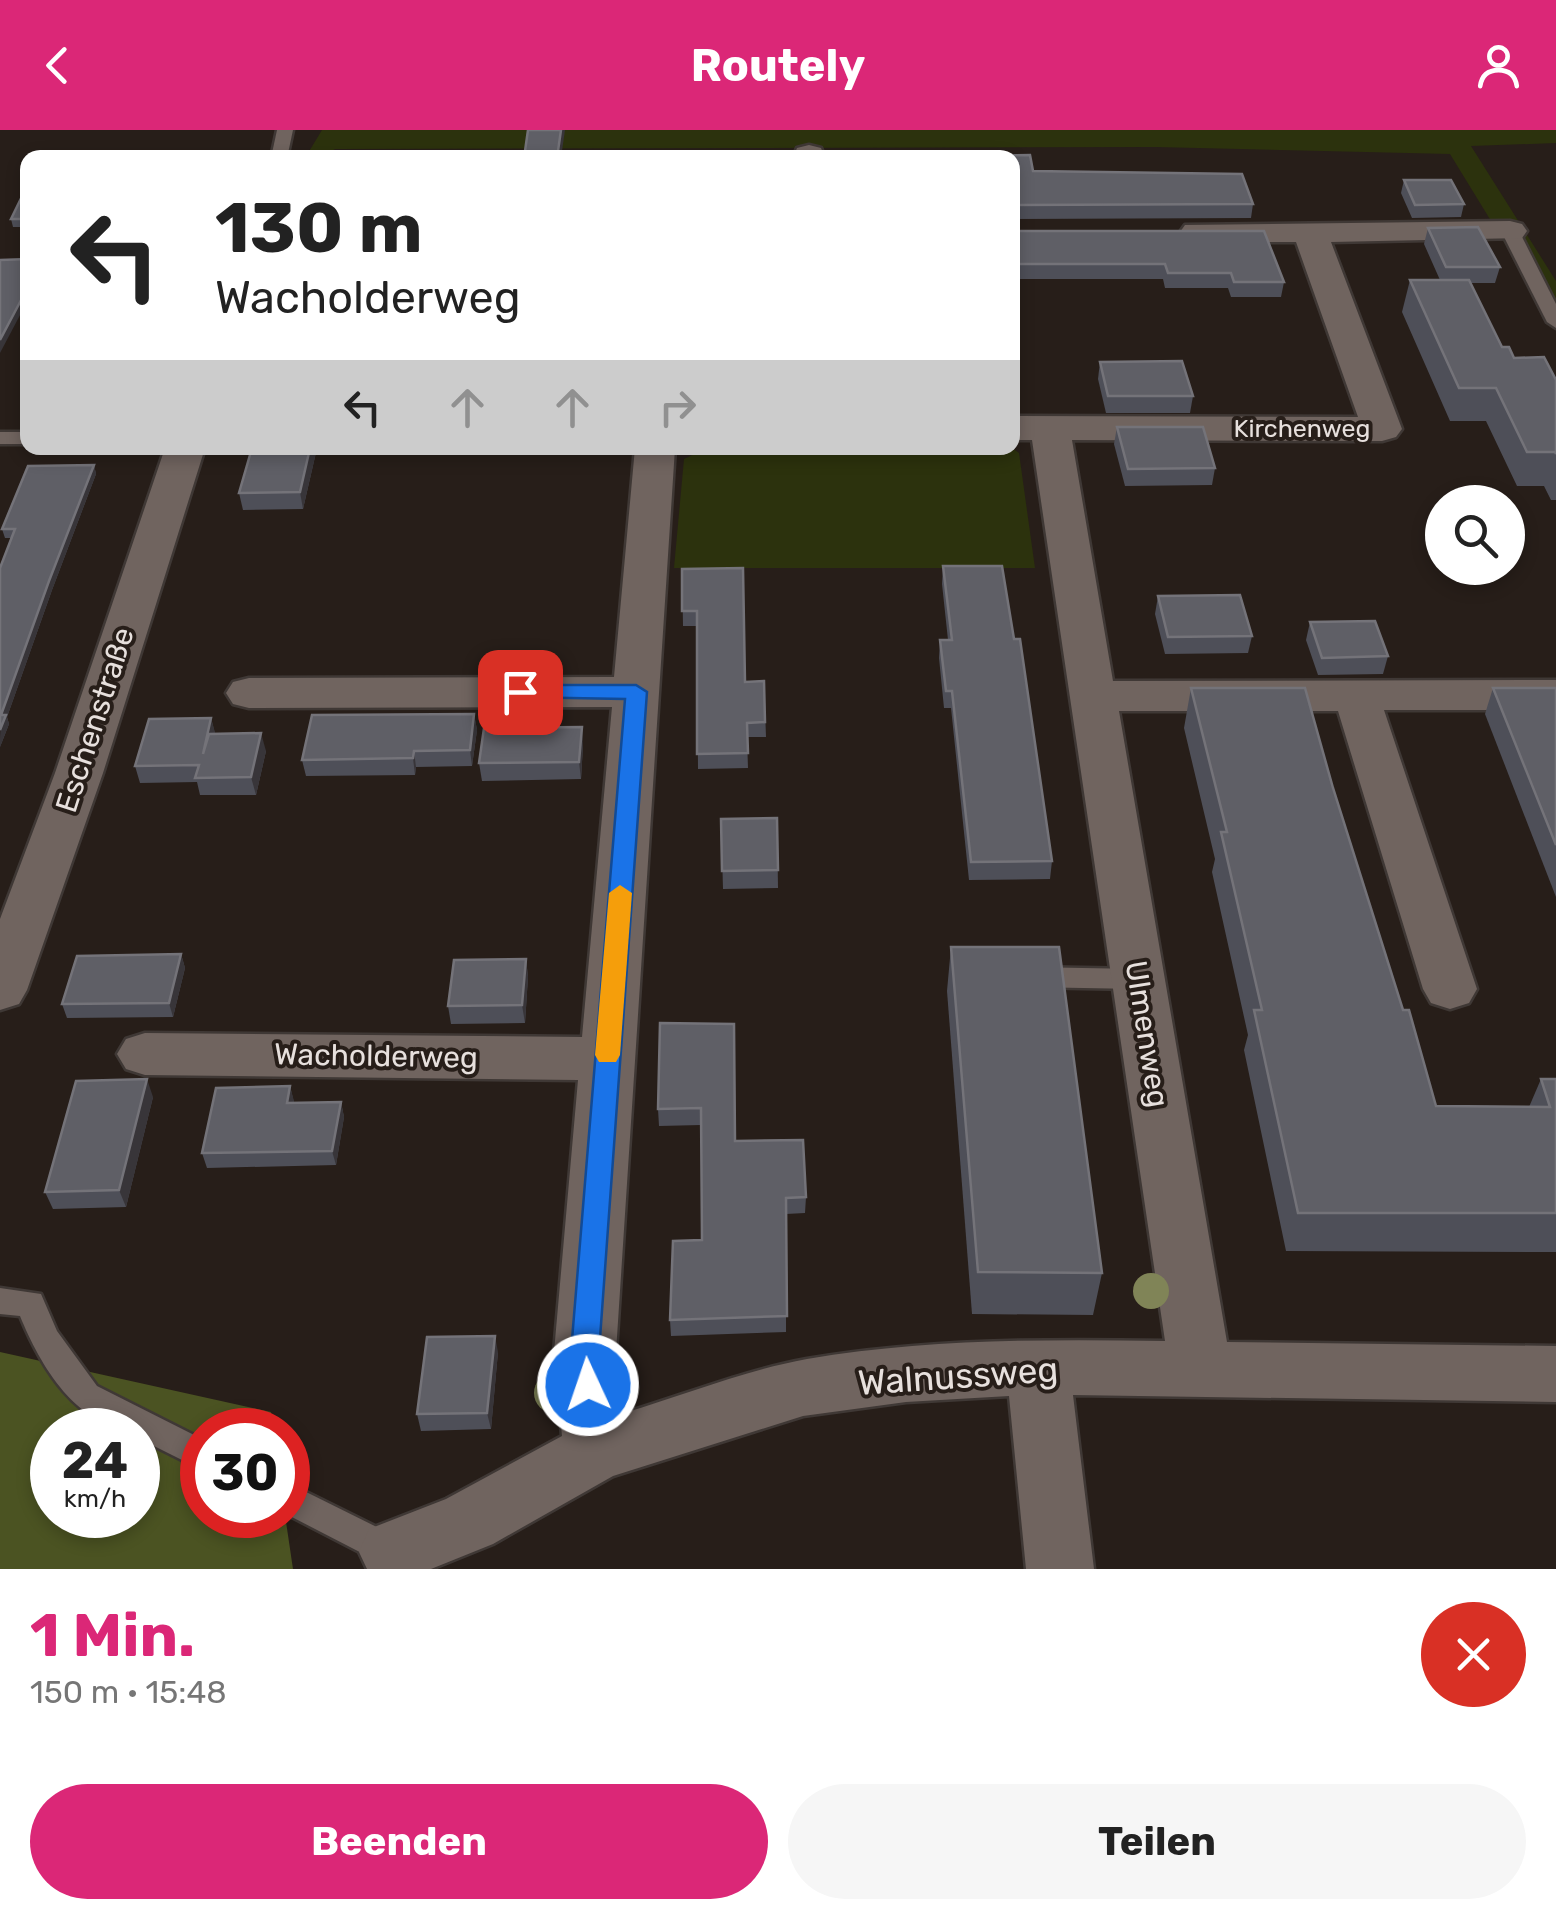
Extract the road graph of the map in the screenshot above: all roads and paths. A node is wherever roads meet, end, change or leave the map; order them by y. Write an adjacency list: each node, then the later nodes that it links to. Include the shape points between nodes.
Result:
1 (1171, 232): 2 (street)
2 (1310, 232): 3 (street); 5 (street, Kirchenweg, via 1382,429)
3 (1510, 232): 4 (lane)
4 (1556, 322)
5 (1031, 428): 12 (street, Ulmenweg)
6 (183, 455): 16 (street, Eschenstraße, via 80,773)
7 (654, 455): 9 (street)
8 (249, 692): 9 (street)
9 (636, 692): 18 (street)
10 (1356, 695): 11 (street); 12 (street); 15 (street)
11 (1556, 695)
12 (1093, 696): 14 (street, Ulmenweg)
13 (995, 977): 14 (lane)
14 (1138, 979): 21 (street, Ulmenweg)
15 (1450, 989)
16 (0, 990)
17 (145, 1054): 18 (street, Wacholderweg)
18 (607, 1059): 24 (street, via 585,1352)
19 (0, 1301): 23 (lane, via 30,1303 45,1339 86,1396)
20 (1038, 1367): 21 (street, Walnussweg); 24 (street, Walnussweg, via 803,1388); 27 (street)
21 (1201, 1372): 22 (street, Walnussweg)
22 (1556, 1374)
23 (180, 1444)
24 (596, 1451): 26 (street, Walnussweg, via 469,1522)
25 (310, 1509): 26 (lane)
26 (394, 1552)
27 (1060, 1569)

